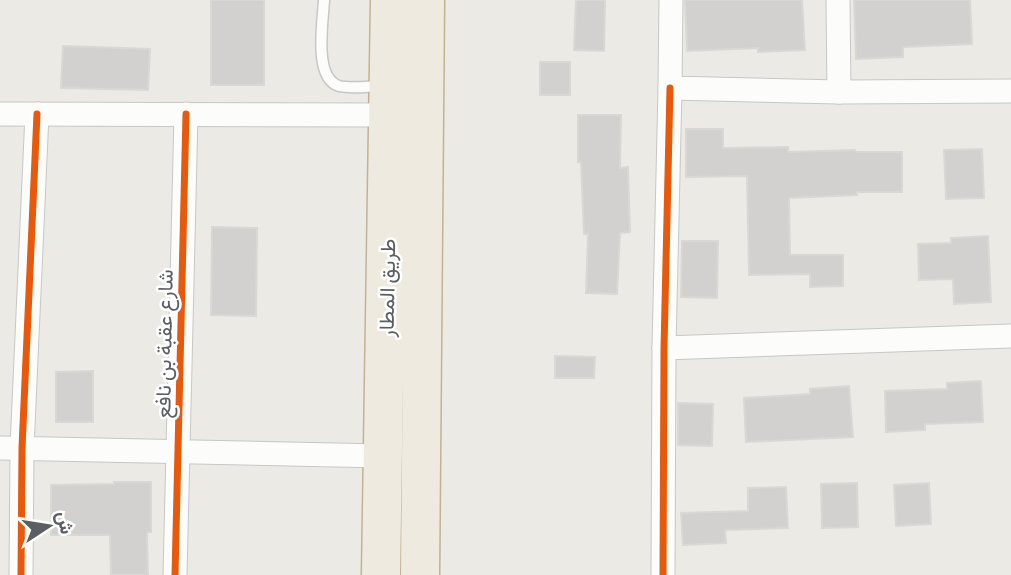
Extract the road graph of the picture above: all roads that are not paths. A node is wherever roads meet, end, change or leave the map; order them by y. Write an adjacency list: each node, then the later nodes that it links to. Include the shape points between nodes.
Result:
1 (324, 0): 9 (lane, via 322,63 326,75 335,85)
2 (390, 0): 9 (highway, طريق المطار)
3 (425, 0): 21 (highway, طريق المطار)
4 (671, 0): 6 (street)
5 (838, 0): 8 (street)
6 (670, 88): 8 (street); 14 (street)
7 (1011, 91): 8 (street)
8 (839, 92)
9 (389, 100): 12 (street); 17 (highway, طريق المطار)
10 (0, 114): 11 (street)
11 (37, 114): 12 (street); 15 (street)
12 (186, 114): 16 (street, شارع عقبة بن نافع)
13 (1011, 336): 14 (street)
14 (664, 348): 22 (street)
15 (11, 448): 16 (street); 18 (street)
16 (178, 452): 17 (street); 19 (street, شارع عقبة بن نافع)
17 (383, 456): 20 (highway, طريق المطار)
18 (21, 575)
19 (176, 575)
20 (381, 575)
21 (419, 575)
22 (663, 575)

